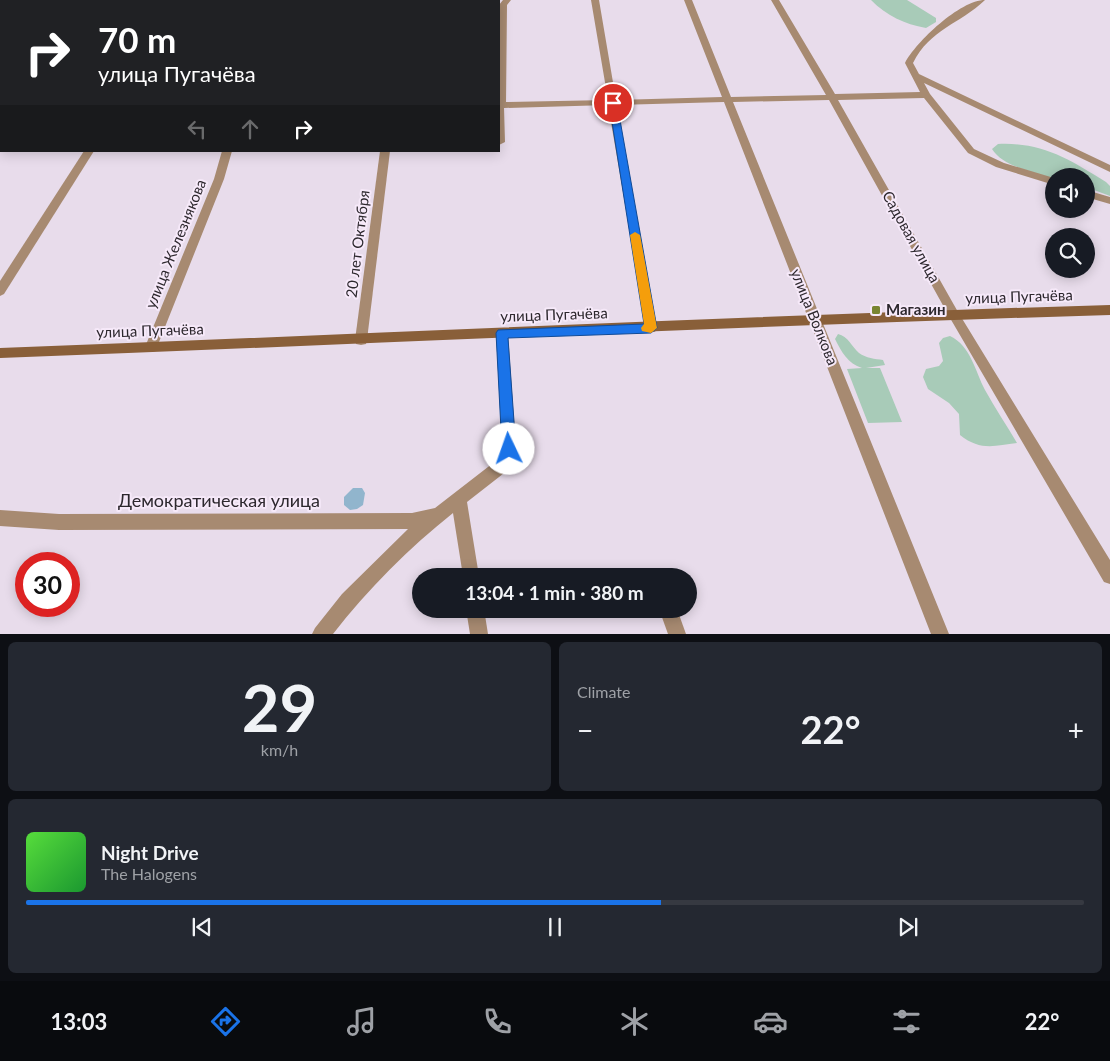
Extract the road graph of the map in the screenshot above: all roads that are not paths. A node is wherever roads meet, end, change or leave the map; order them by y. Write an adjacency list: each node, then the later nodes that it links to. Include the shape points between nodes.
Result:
1 (507, 0): 11 (street, via 502,5)
2 (595, 0): 10 (street)
3 (688, 0): 9 (street, улица Волкова)
4 (775, 0): 8 (street, Садовая улица)
5 (981, 0): 6 (street, via 913,52 909,62)
6 (916, 76): 7 (street); 16 (street)
7 (926, 95): 8 (street); 17 (street, via 971,151 1000,165)
8 (832, 97): 9 (street); 22 (street, Садовая улица)
9 (728, 101): 10 (street); 23 (street, улица Волкова)
10 (613, 103): 11 (street); 24 (street)
11 (500, 105): 12 (street)
12 (500, 142)
13 (89, 152): 20 (street)
14 (227, 152): 27 (street, улица Железнякова)
15 (385, 152): 26 (street, 20 лет Октября)
16 (1110, 169)
17 (1045, 179)
18 (1095, 196): 19 (street)
19 (1110, 201)
20 (0, 291)
21 (1110, 310): 22 (street, улица Пугачёва)
22 (954, 315): 23 (street, улица Пугачёва); 33 (street, Садовая улица)
23 (816, 319): 24 (street, улица Пугачёва); 39 (street, улица Волкова)
24 (651, 328): 25 (street, улица Пугачёва)
25 (502, 333): 26 (street, улица Пугачёва); 29 (street, via 509,449 503,465)
26 (361, 340): 27 (street, улица Пугачёва)
27 (151, 347): 28 (street, улица Пугачёва)
28 (0, 353)
29 (459, 498): 30 (street); 32 (street)
30 (438, 515): 31 (street, Демократическая улица, via 412,521 59,522); 36 (street, via 416,532 348,600)
31 (0, 518)
32 (469, 568)
33 (1110, 576)
34 (476, 618): 37 (street)
35 (671, 618): 38 (street)
36 (321, 634)
37 (479, 634)
38 (676, 634)
39 (940, 634)

